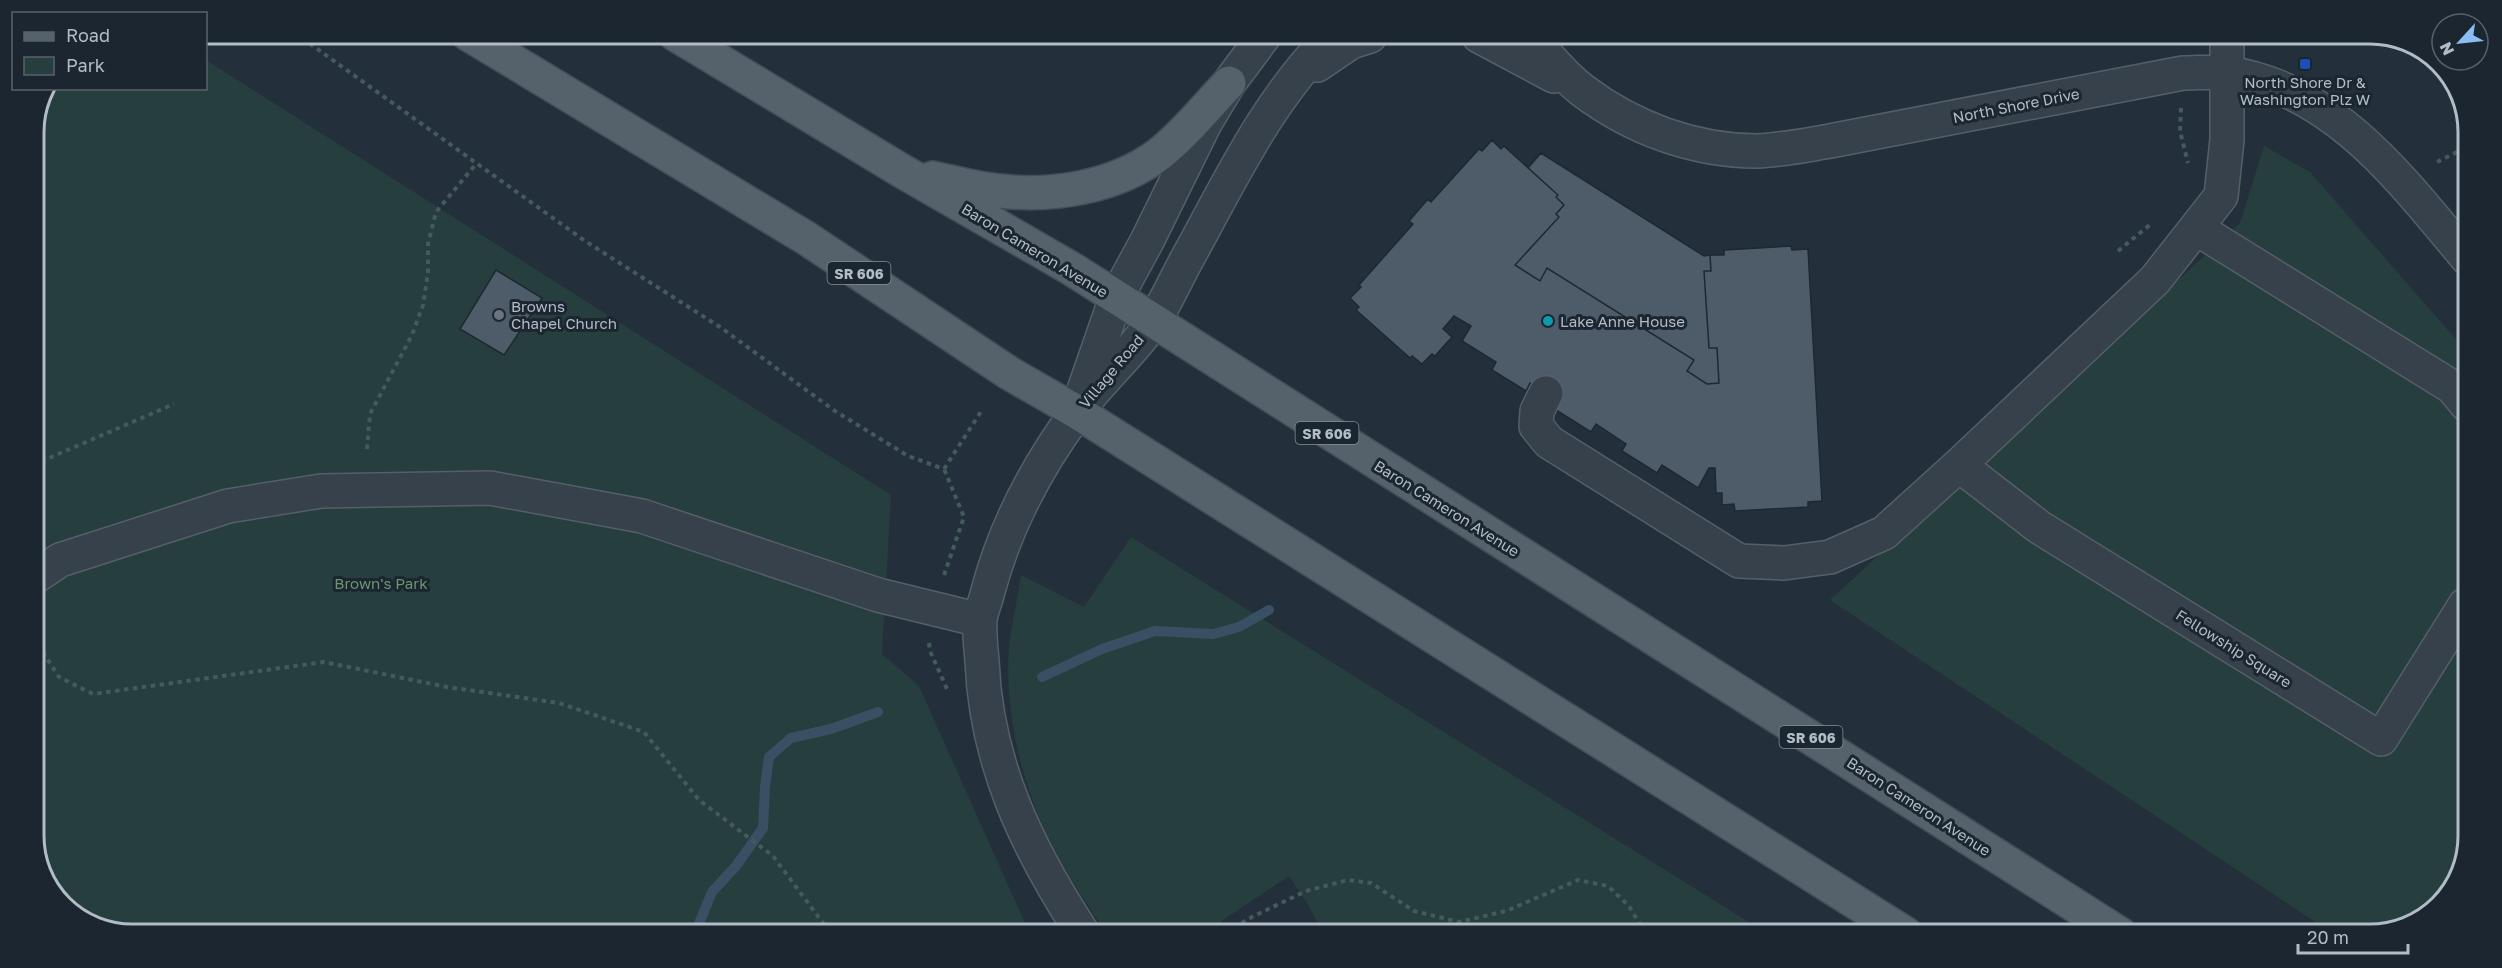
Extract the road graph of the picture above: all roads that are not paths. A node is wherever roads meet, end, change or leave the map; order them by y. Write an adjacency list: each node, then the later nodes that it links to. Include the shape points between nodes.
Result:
1 (485, 44): 20 (main road, SR 606, via 806,238 1009,373)
2 (692, 44): 13 (main road, Baron Cameron Avenue / SR 606)
3 (1258, 44): 10 (street, Village Road)
4 (1324, 44): 12 (street, Village Road)
5 (1348, 44): 12 (street)
6 (1494, 44): 11 (street)
7 (1539, 44): 11 (street, North Shore Drive)
8 (2227, 44): 9 (street)
9 (2227, 73): 11 (street, North Shore Drive, via 2182,73 1830,141 1758,151 1709,147 1675,139 1642,125); 14 (street, via 2227,140 2221,195); 15 (street, North Shore Drive, via 2297,96 2354,133 2378,154)
10 (1229, 83): 13 (main road, via 1156,156 1134,170 1100,183 1060,190 1003,192); 16 (street, Village Road, via 1204,123)
11 (1581, 89)
12 (1281, 95): 17 (street, Village Road)
13 (902, 171): 16 (main road, Baron Cameron Avenue / SR 606)
14 (2196, 228): 19 (street); 21 (street, via 2155,280)
15 (2458, 247)
16 (1116, 298): 17 (main road, Baron Cameron Avenue / SR 606); 20 (street, Village Road)
17 (1153, 322): 20 (street, Village Road); 27 (main road, Baron Cameron Avenue / SR 606)
18 (1546, 393): 21 (street, via 1537,411 1536,426 1549,442 1739,561 1784,563 1830,557 1884,533)
19 (2458, 394)
20 (1077, 412): 24 (street, via 1009,531); 26 (main road, SR 606)
21 (1959, 465): 23 (street, Fellowship Square, via 2039,527 2381,739)
22 (44, 571): 24 (street, via 60,561 228,506 321,491 490,488 642,516 878,595)
23 (2458, 616)
24 (980, 620): 25 (street, via 989,725 1001,773 1039,864)
25 (1077, 924)
26 (1890, 924)
27 (2104, 924)

